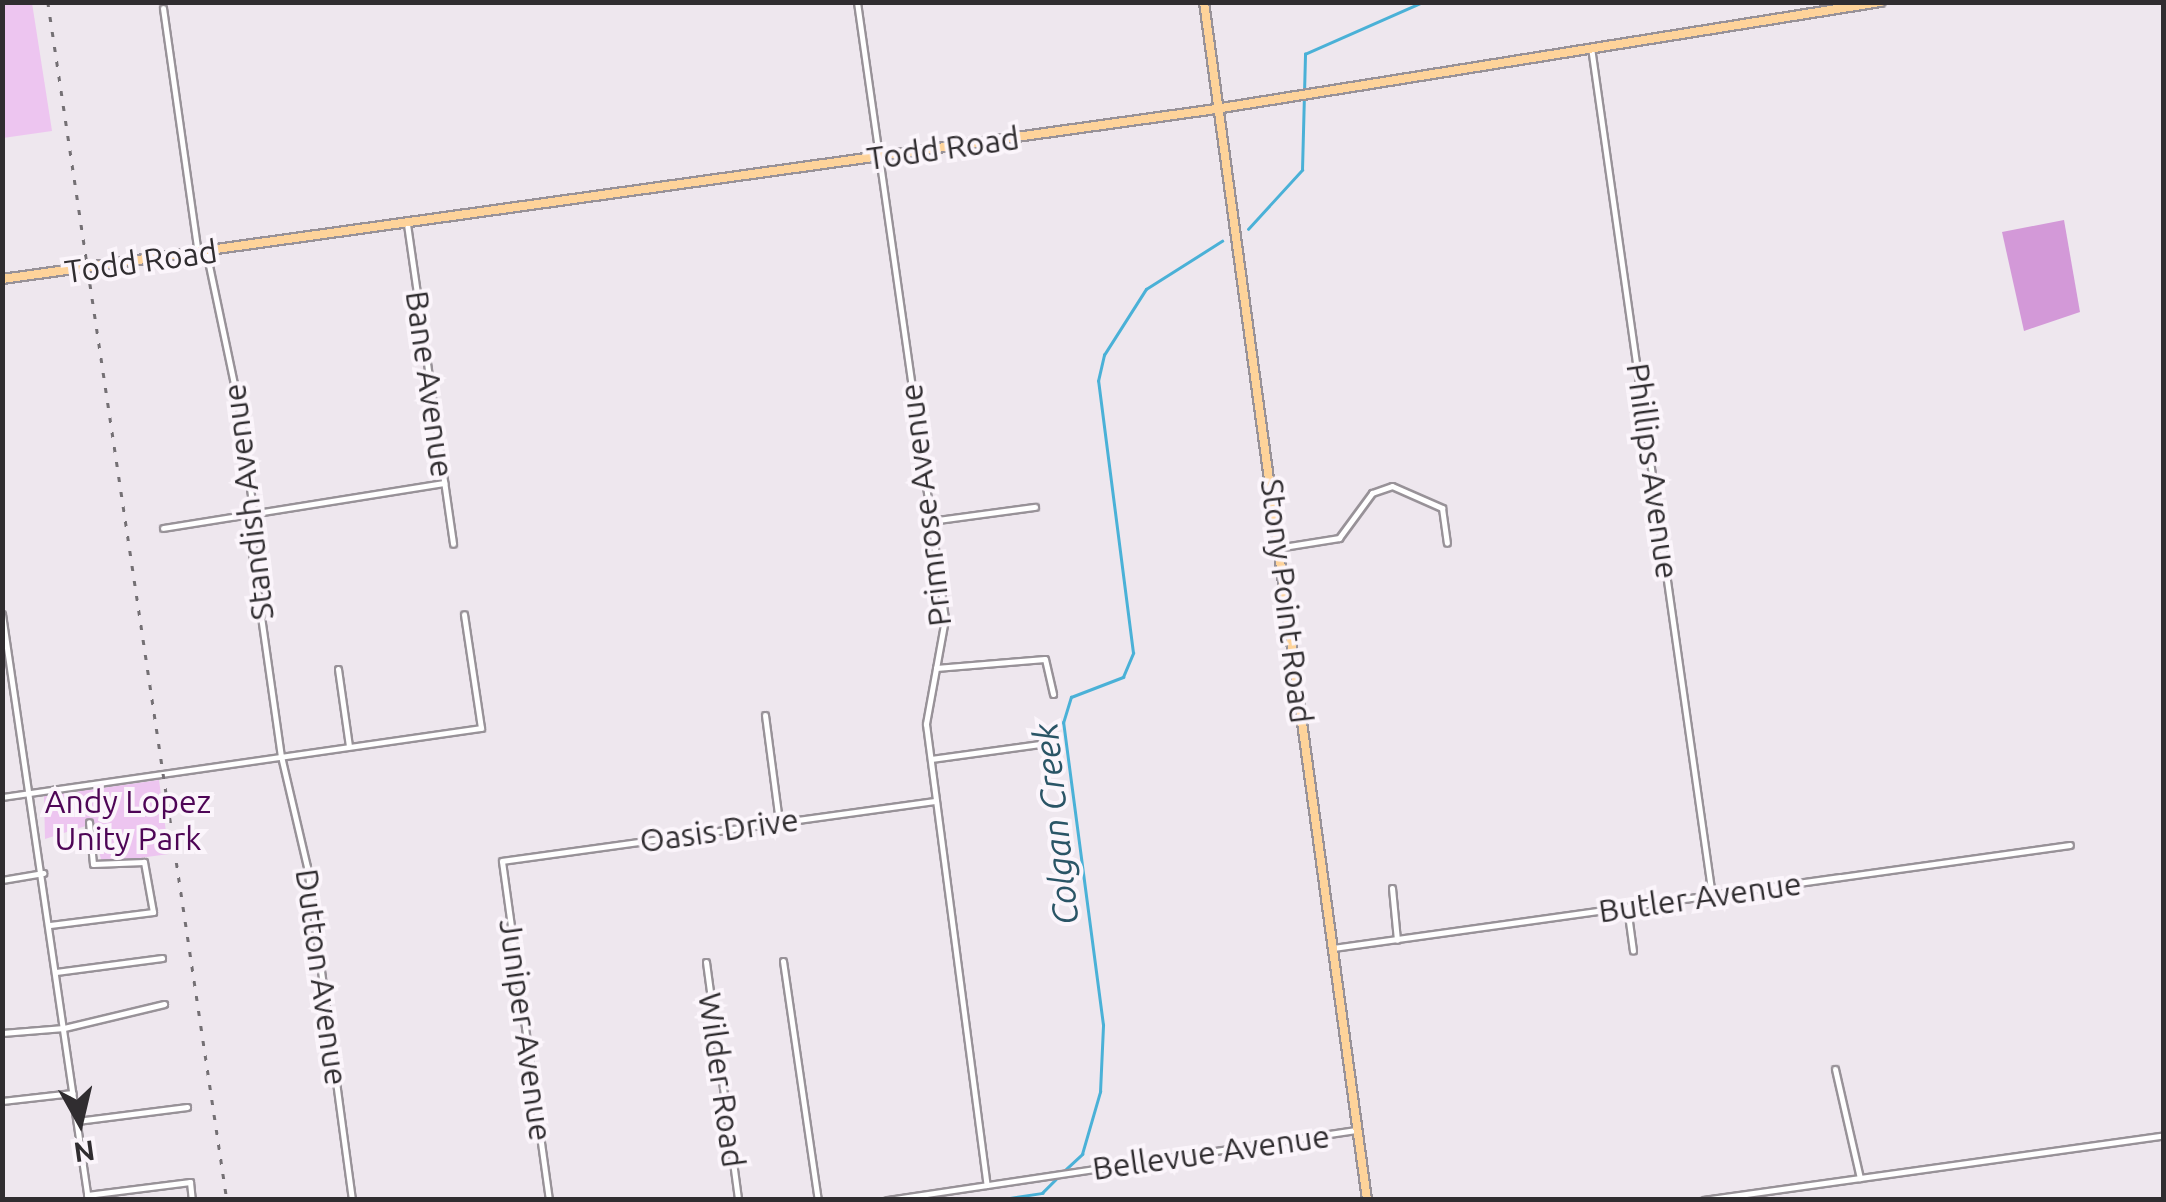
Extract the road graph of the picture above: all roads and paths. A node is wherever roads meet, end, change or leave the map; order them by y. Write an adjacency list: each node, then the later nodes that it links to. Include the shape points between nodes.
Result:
1 (856, 2): 7 (street, Primrose Avenue)
2 (1204, 2): 6 (main road, Stony Point Road)
3 (1880, 2): 5 (main road, Todd Road, via 1788,22)
4 (163, 8): 9 (street, Standish Avenue)
5 (1591, 48): 6 (main road, Todd Road); 39 (street, Phillips Avenue)
6 (1219, 108): 7 (main road, Todd Road); 18 (main road, Stony Point Road)
7 (878, 158): 8 (main road, Todd Road); 14 (street, Primrose Avenue)
8 (406, 224): 9 (main road, Todd Road); 11 (street, Bane Avenue)
9 (202, 252): 10 (main road, Todd Road); 13 (street, Standish Avenue, via 234,373)
10 (2, 279)
11 (444, 483): 13 (street); 17 (street, Bane Avenue)
12 (1035, 507): 14 (street)
13 (254, 510): 15 (street); 27 (street, Standish Avenue, via 252,553)
14 (931, 522): 21 (street, Primrose Avenue, via 945,619)
15 (163, 528)
16 (1448, 543): 18 (street, via 1442,508 1392,486 1372,493 1339,538)
17 (453, 544)
18 (1283, 546): 43 (main road, Stony Point Road)
19 (2, 614): 29 (street, via 21,760)
20 (464, 614): 26 (street, via 481,728)
21 (936, 668): 23 (street, via 1046,659); 28 (street, Primrose Avenue, via 926,724)
22 (338, 669): 26 (street)
23 (1052, 694)
24 (765, 715): 32 (street)
25 (1040, 744): 28 (street)
26 (349, 746): 27 (street)
27 (282, 756): 29 (street); 64 (street, Dutton Avenue, via 307,867)
28 (930, 759): 31 (street, Primrose Avenue)
29 (32, 793): 30 (street); 36 (street)
30 (2, 796)
31 (936, 800): 32 (street, Oasis Drive); 60 (street, Primrose Avenue)
32 (778, 821): 35 (street, Oasis Drive)
33 (89, 822): 41 (street, via 93,864 144,862 152,912)
34 (2070, 845): 39 (street, Butler Avenue)
35 (502, 861): 65 (street, Juniper Avenue)
36 (43, 873): 37 (street); 41 (street)
37 (2, 880)
38 (1392, 888): 42 (street)
39 (1712, 896): 40 (street, Butler Avenue)
40 (1627, 908): 42 (street, Butler Avenue); 44 (street)
41 (50, 925): 48 (street)
42 (1397, 940): 43 (street, Butler Avenue)
43 (1330, 949): 57 (main road, Stony Point Road)
44 (1633, 951)
45 (162, 958): 48 (street)
46 (706, 962): 66 (street, Wilder Road)
47 (783, 962): 67 (street)
48 (56, 972): 50 (street)
49 (164, 1004): 50 (street)
50 (64, 1028): 51 (street); 53 (street)
51 (2, 1034)
52 (1835, 1068): 59 (street)
53 (73, 1092): 54 (street); 56 (street)
54 (2, 1101)
55 (187, 1107): 56 (street)
56 (77, 1122): 61 (street)
57 (1357, 1130): 60 (street, Bellevue Avenue); 69 (main road, Stony Point Road)
58 (2164, 1136): 59 (street)
59 (1860, 1178): 70 (street)
60 (987, 1186): 62 (street, Bellevue Avenue)
61 (88, 1197): 63 (street, via 190,1182)
62 (914, 1198): 68 (street, Bellevue Avenue)
63 (192, 1200)
64 (352, 1200)
65 (549, 1200)
66 (738, 1200)
67 (818, 1200)
68 (886, 1200)
69 (1367, 1200)
70 (1704, 1200)

